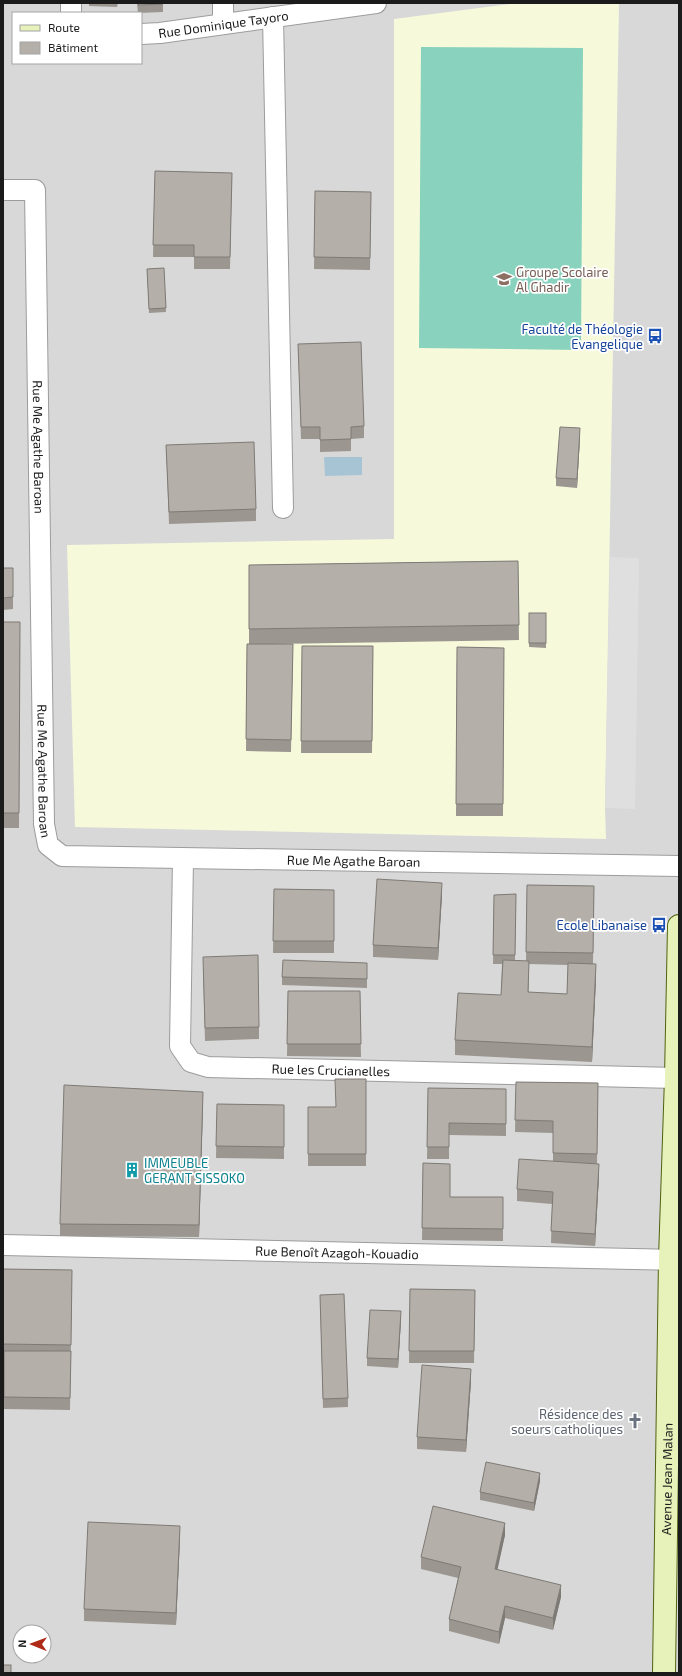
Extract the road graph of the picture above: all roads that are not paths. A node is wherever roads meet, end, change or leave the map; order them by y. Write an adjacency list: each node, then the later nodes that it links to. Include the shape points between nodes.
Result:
1 (223, 3): 4 (street)
2 (376, 3): 3 (street, Rue Dominique Tayoro)
3 (273, 17): 4 (street, Rue Dominique Tayoro); 7 (street)
4 (223, 24): 5 (street, Rue Dominique Tayoro)
5 (142, 34)
6 (3, 190): 8 (street, Rue Me Agathe Baroan, via 35,190 44,824 48,844 62,856)
7 (283, 508)
8 (183, 859): 9 (street, Rue Me Agathe Baroan); 11 (street, Rue les Crucianelles, via 180,1046 191,1062 208,1067)
9 (679, 866)
10 (679, 926): 11 (main road, Avenue Jean Malan)
11 (676, 1078): 13 (main road, Avenue Jean Malan)
12 (3, 1245): 13 (street, Rue Benoît Azagoh-Kouadio)
13 (675, 1260): 14 (main road, Avenue Jean Malan)
14 (664, 1673)

